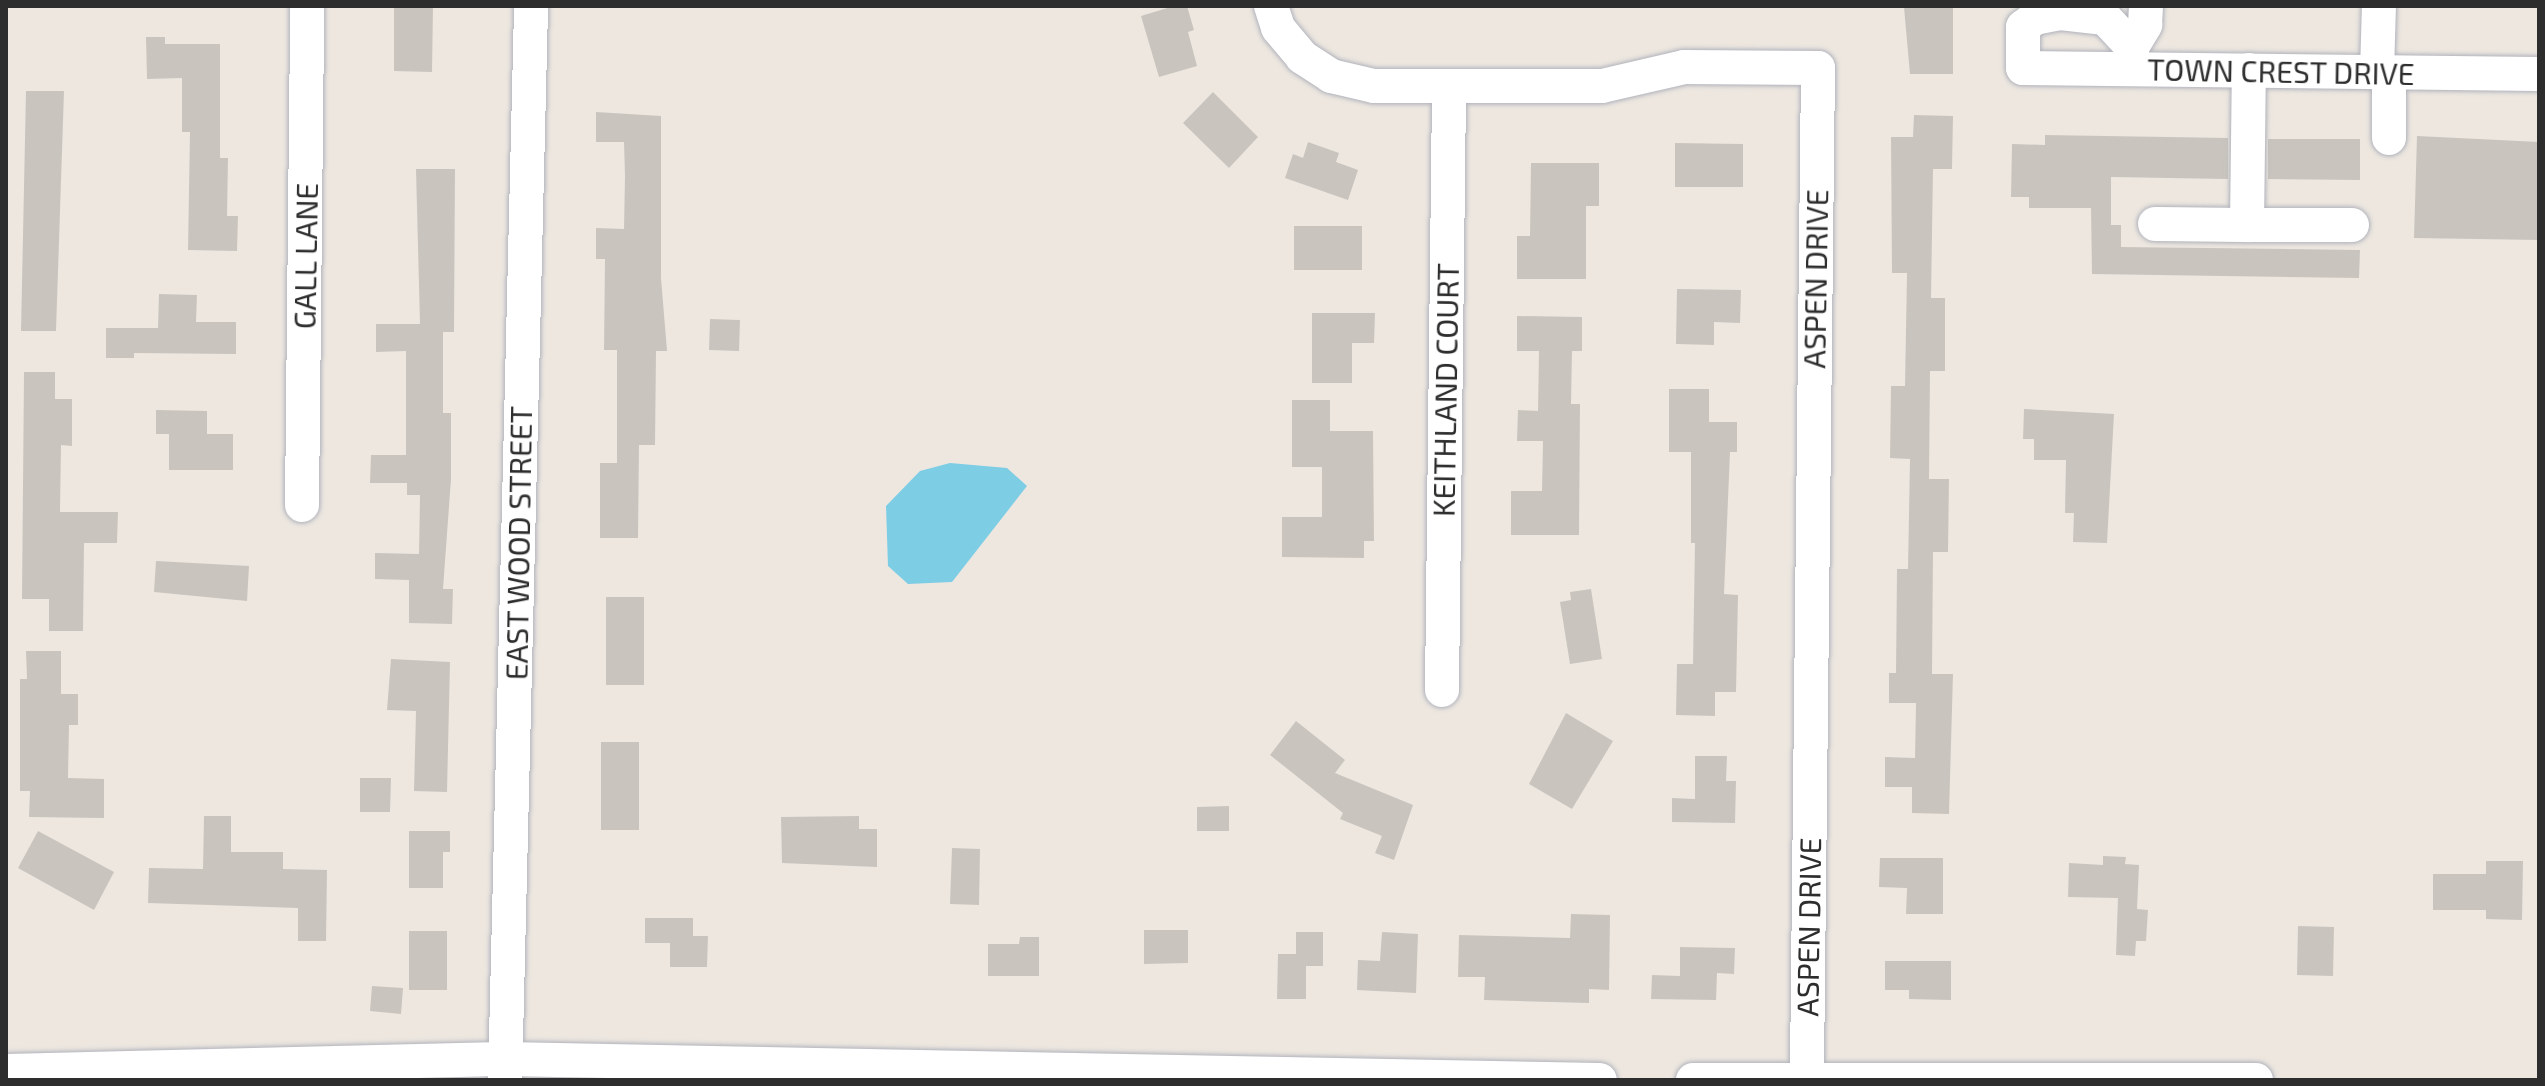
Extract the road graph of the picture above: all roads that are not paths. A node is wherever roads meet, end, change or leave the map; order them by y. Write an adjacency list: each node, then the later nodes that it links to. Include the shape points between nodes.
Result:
1 (307, 6): 15 (street, GALL LANE)
2 (531, 6): 17 (street, EAST WOOD STREET)
3 (1271, 6): 10 (street, ASPEN DRIVE, via 1278,28 1302,57 1331,76 1374,86)
4 (2146, 6): 6 (street)
5 (2379, 6): 8 (street)
6 (2132, 58): 6 (street, TOWN CREST DRIVE, via 2023,68 2023,27 2048,15 2105,18); 7 (street, TOWN CREST DRIVE)
7 (2249, 70): 8 (street, TOWN CREST DRIVE); 13 (street)
8 (2383, 72): 9 (street, TOWN CREST DRIVE); 11 (street)
9 (2539, 74)
10 (1449, 89): 16 (street, KEITHLAND COURT); 19 (street, ASPEN DRIVE, via 1602,86 1684,67 1818,68)
11 (2389, 138)
12 (2155, 224): 13 (street)
13 (2247, 225): 14 (street)
14 (2352, 225)
15 (302, 505)
16 (1442, 690)
17 (505, 1070): 18 (street); 20 (street)
18 (6, 1071)
19 (1807, 1076): 22 (street); 23 (street)
20 (1100, 1077): 21 (street)
21 (1600, 1080)
22 (1693, 1080)
23 (2256, 1080)

